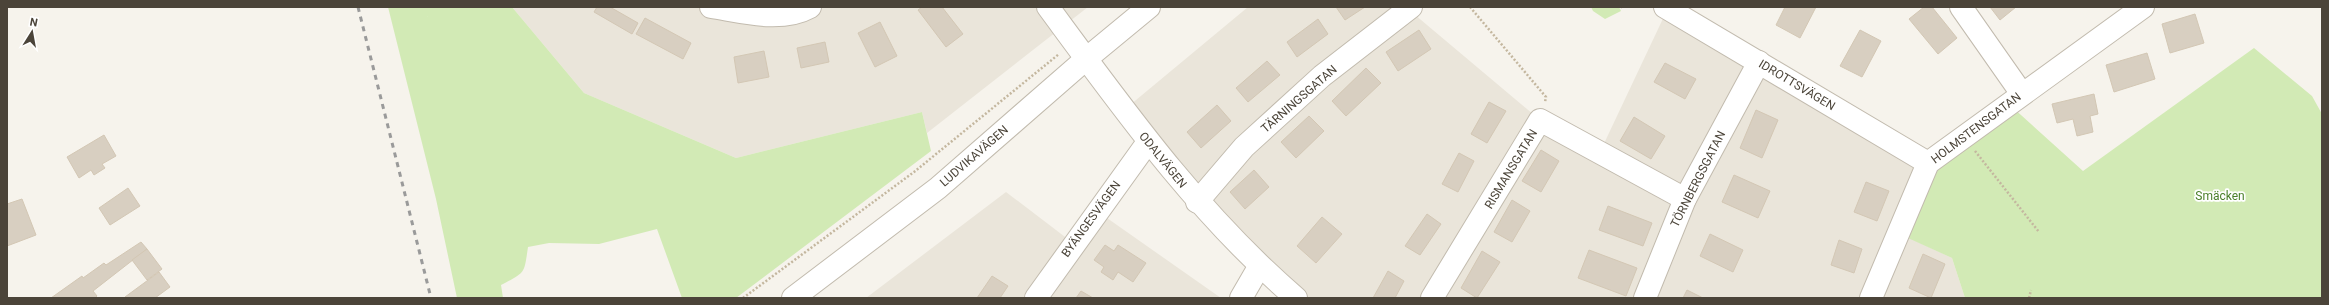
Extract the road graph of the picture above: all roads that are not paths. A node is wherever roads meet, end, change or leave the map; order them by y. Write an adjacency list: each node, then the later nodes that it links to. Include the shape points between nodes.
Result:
1 (711, 7): 2 (street, via 759,15 799,13)
2 (810, 7)
3 (1048, 7): 9 (street, ODALVÄGEN)
4 (1149, 7): 9 (street, LUDVIKAVÄGEN)
5 (1411, 7): 15 (street, TÄRNINGSGATAN, via 1322,76 1244,147)
6 (1665, 7): 10 (street, IDROTTSVÄGEN)
7 (1961, 7): 11 (street)
8 (2143, 7): 11 (street, HOLMSTENSGATAN)
9 (1080, 50): 12 (street, ODALVÄGEN); 17 (street, LUDVIKAVÄGEN, via 938,188)
10 (1759, 62): 13 (street, IDROTTSVÄGEN); 14 (street, TÖRNBERGSGATAN)
11 (2022, 94): 13 (street, HOLMSTENSGATAN)
12 (1148, 142): 15 (street, ODALVÄGEN); 18 (street, BYÄNGESVÄGEN)
13 (1928, 163): 23 (street, HOLMSTENSGATAN)
14 (1685, 199): 21 (street, RISMANSGATAN, via 1540,120); 22 (street, TÖRNBERGSGATAN)
15 (1197, 202): 16 (street, ODALVÄGEN)
16 (1259, 267): 19 (street); 20 (street, ODALVÄGEN)
17 (793, 298)
18 (1036, 298)
19 (1241, 298)
20 (1296, 298)
21 (1432, 298)
22 (1645, 298)
23 (1871, 298)

